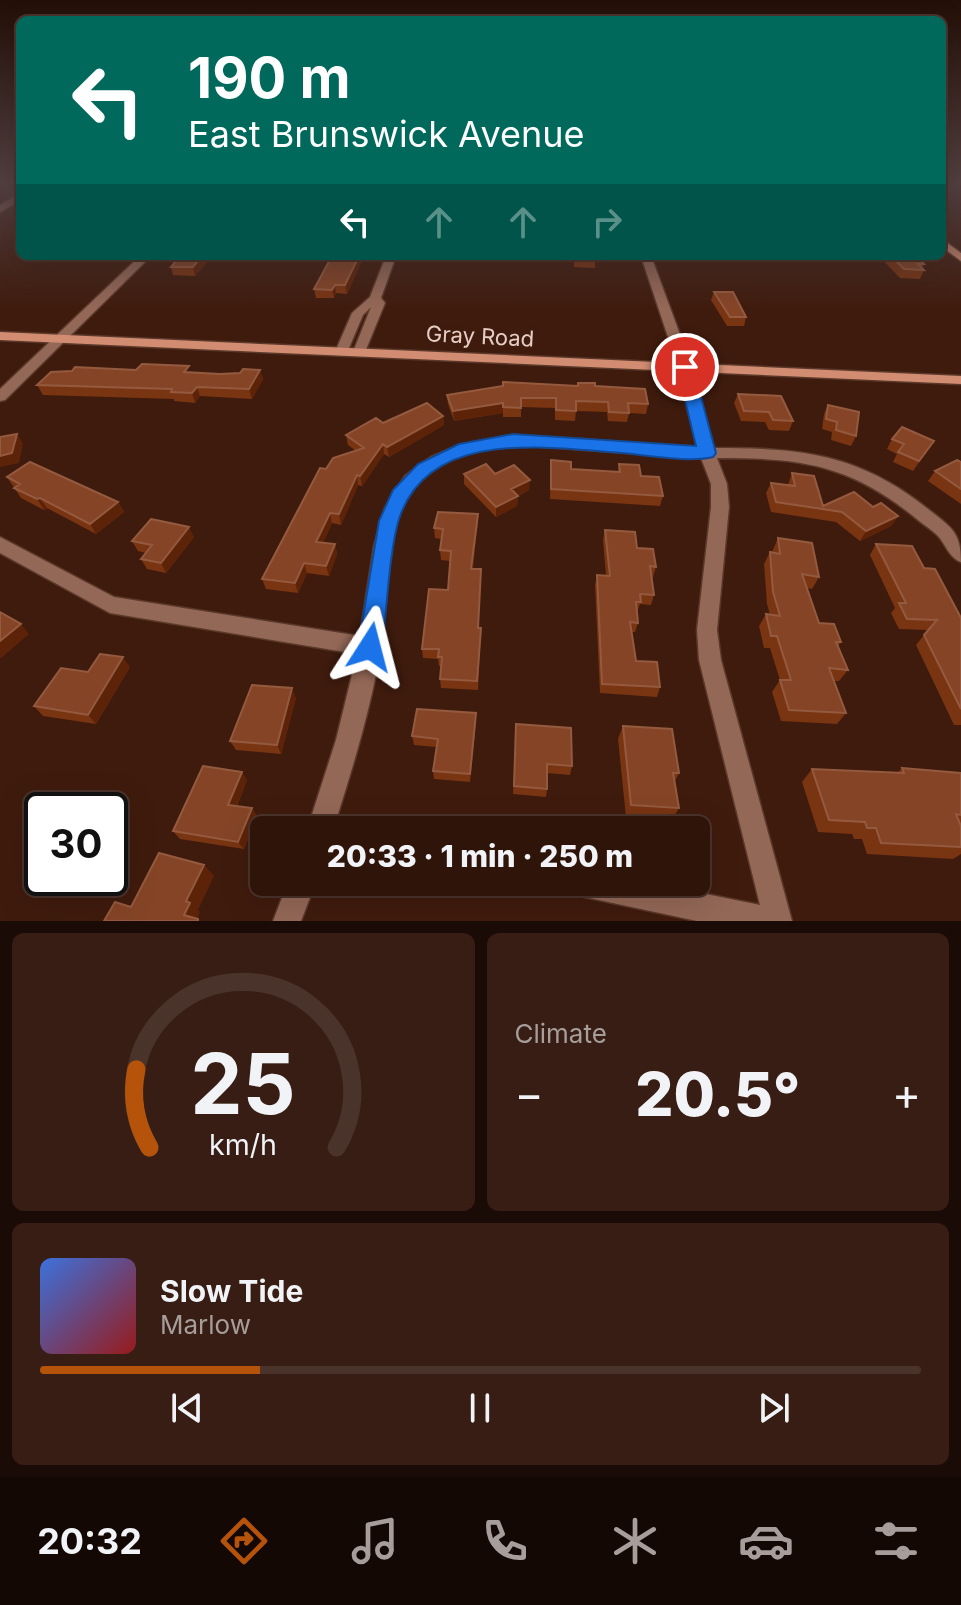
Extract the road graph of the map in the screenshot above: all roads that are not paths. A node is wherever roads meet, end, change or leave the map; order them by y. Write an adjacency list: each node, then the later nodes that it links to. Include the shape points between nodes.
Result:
1 (142, 260): 6 (street)
2 (389, 260): 4 (street)
3 (647, 260): 9 (street)
4 (375, 298): 7 (street, via 358,313); 8 (street, via 379,303)
5 (0, 336): 6 (street, Gray Road)
6 (60, 339): 7 (street, Gray Road); 11 (street)
7 (341, 352): 8 (street, Gray Road)
8 (359, 352): 9 (street, Gray Road)
9 (685, 367): 10 (street, Gray Road); 12 (street)
10 (960, 378)
11 (0, 397)
12 (707, 453): 14 (street, via 793,455 847,468 915,506 944,531); 15 (street, via 513,440 444,457 409,484 394,507); 21 (street, via 719,484 720,507 707,630 710,660)
13 (5, 554): 15 (street, via 110,605)
14 (961, 555)
15 (370, 647): 16 (street)
16 (327, 816)
17 (297, 896): 19 (street)
18 (646, 896): 20 (street)
19 (287, 921)
20 (765, 921)
21 (778, 921)

